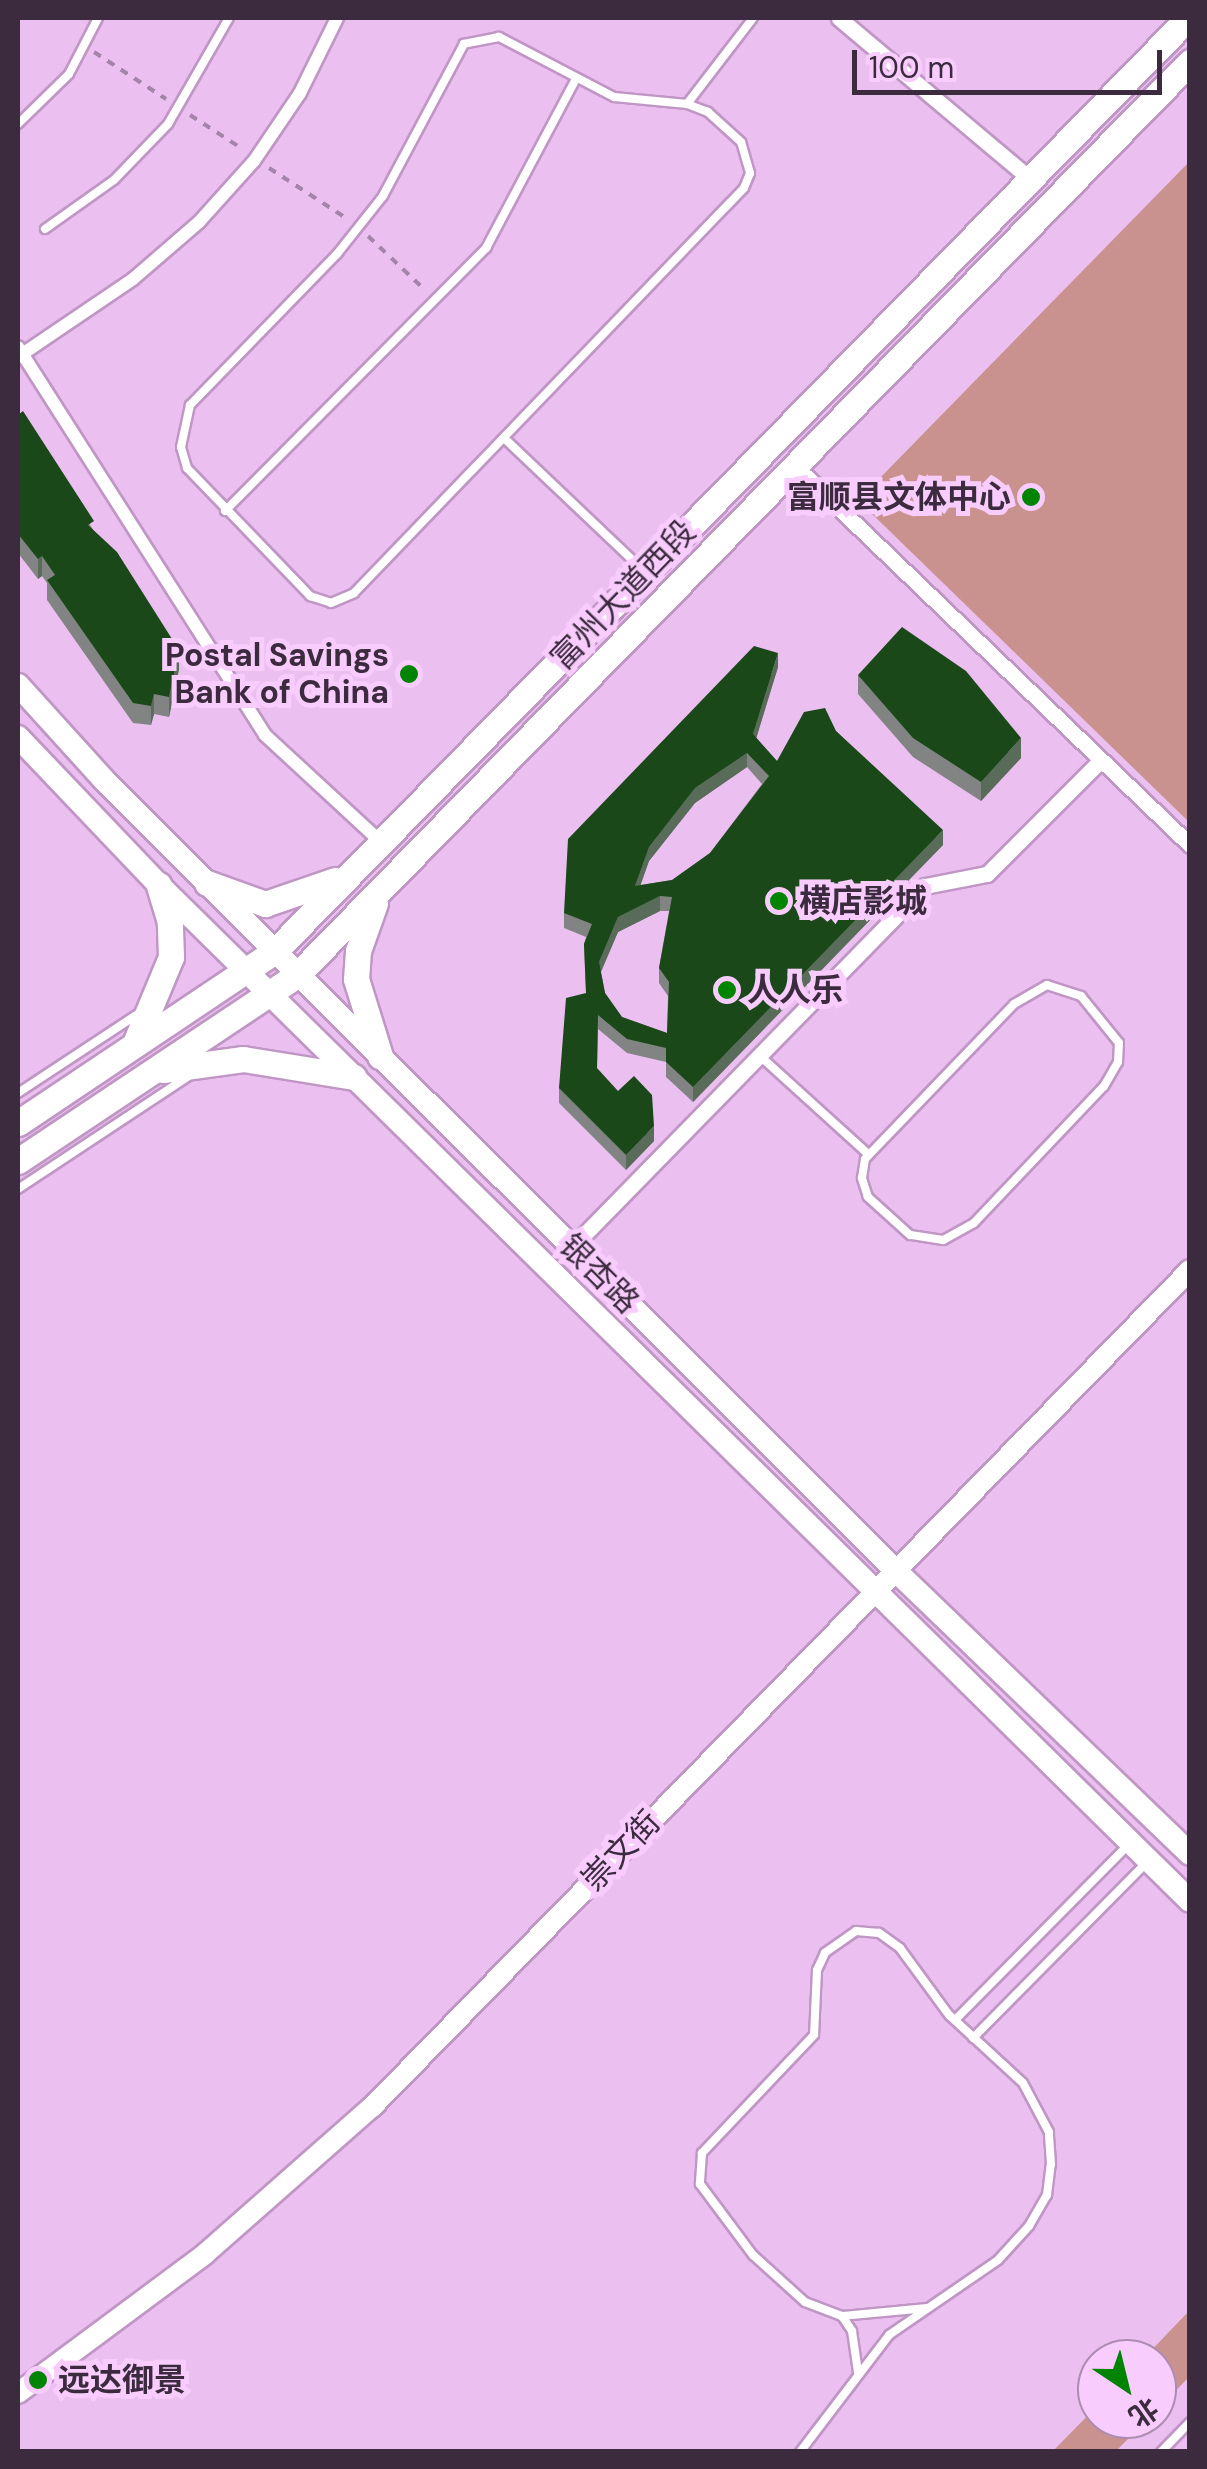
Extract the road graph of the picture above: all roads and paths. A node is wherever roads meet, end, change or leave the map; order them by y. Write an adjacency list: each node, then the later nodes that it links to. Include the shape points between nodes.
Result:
1 (98, 18): 10 (lane, via 69,74)
2 (228, 18): 12 (lane, via 168,124 114,180)
3 (337, 18): 13 (street, via 300,93 254,161 198,222 133,280)
4 (753, 18): 9 (lane)
5 (839, 18): 11 (street)
6 (1188, 18): 11 (main road, 富州大道西段)
7 (1190, 62): 15 (main road, 富州大道西段)
8 (576, 79): 9 (lane, via 614,97); 16 (lane, via 486,248); 16 (lane, via 499,38 464,44 383,196 337,254 190,405 181,447 187,468)
9 (687, 104): 14 (lane, via 708,112 742,142 750,173 744,188)
10 (18, 124)
11 (1030, 179): 17 (main road, 富州大道西段)
12 (45, 229)
13 (19, 353): 21 (street, via 265,735)
14 (504, 438): 16 (lane, via 344,601 310,596); 17 (lane)
15 (795, 466): 20 (street); 26 (main road, 富州大道西段)
16 (225, 511)
17 (645, 572): 21 (main road, 富州大道西段)
18 (18, 686): 24 (main road, 银杏路)
19 (18, 736): 25 (main road, 银杏路)
20 (1101, 760): 22 (street); 34 (street, via 987,874 925,886)
21 (382, 842): 23 (main road, 富州大道西段)
22 (1190, 845)
23 (357, 868): 24 (main road, via 316,890 266,904); 27 (main road, 富州大道西段)
24 (207, 883): 27 (main road, 银杏路)
25 (159, 885): 28 (main road, 银杏路); 31 (main road, via 171,957)
26 (383, 888): 29 (main road, 富州大道西段); 33 (main road, via 366,923 356,980)
27 (275, 951): 28 (main road, 富州大道西段); 29 (main road, 银杏路)
28 (246, 971): 30 (main road, 银杏路); 32 (main road, 富州大道西段)
29 (298, 974): 30 (main road, 富州大道西段); 33 (main road, 银杏路)
30 (270, 994): 36 (main road, 富州大道西段); 37 (main road, 银杏路)
31 (157, 1001): 32 (main road); 38 (lane)
32 (133, 1047): 39 (main road, 富州大道西段)
33 (380, 1056): 43 (main road, 银杏路)
34 (760, 1056): 40 (lane); 43 (street)
35 (211, 1062): 36 (main road); 37 (main road, via 277,1062); 42 (lane)
36 (153, 1072): 41 (main road, 富州大道西段)
37 (354, 1078): 46 (main road, 银杏路)
38 (18, 1093)
39 (18, 1122)
40 (869, 1155): 40 (lane, via 862,1178 868,1197 910,1235 944,1240 974,1223 1104,1086 1120,1044 1082,996 1047,985 1031,992)
41 (18, 1161)
42 (18, 1189)
43 (572, 1247): 45 (main road, 银杏路)
44 (1190, 1270): 45 (street, 崇文街)
45 (895, 1570): 46 (street, 崇文街); 48 (main road, 银杏路)
46 (873, 1593): 47 (main road, 银杏路); 56 (street, 崇文街, via 372,2106 205,2254)
47 (1130, 1843): 49 (main road, 银杏路); 51 (lane)
48 (1190, 1854)
49 (1148, 1861): 50 (main road, 银杏路); 52 (lane)
50 (1190, 1901)
51 (955, 2020): 52 (lane); 54 (lane, via 900,1948 879,1933 856,1931 825,1953 817,1970 819,2008 802,2053 702,2153 700,2184 754,2256 805,2302)
52 (973, 2038): 53 (lane, via 1036,2104 1049,2132 1047,2195 998,2260)
53 (926, 2308): 54 (lane); 55 (lane, via 889,2335)
54 (842, 2316): 55 (lane, via 852,2331)
55 (858, 2373): 58 (lane)
56 (18, 2393)
57 (1190, 2422): 59 (lane)
58 (800, 2452)
59 (1161, 2452)

